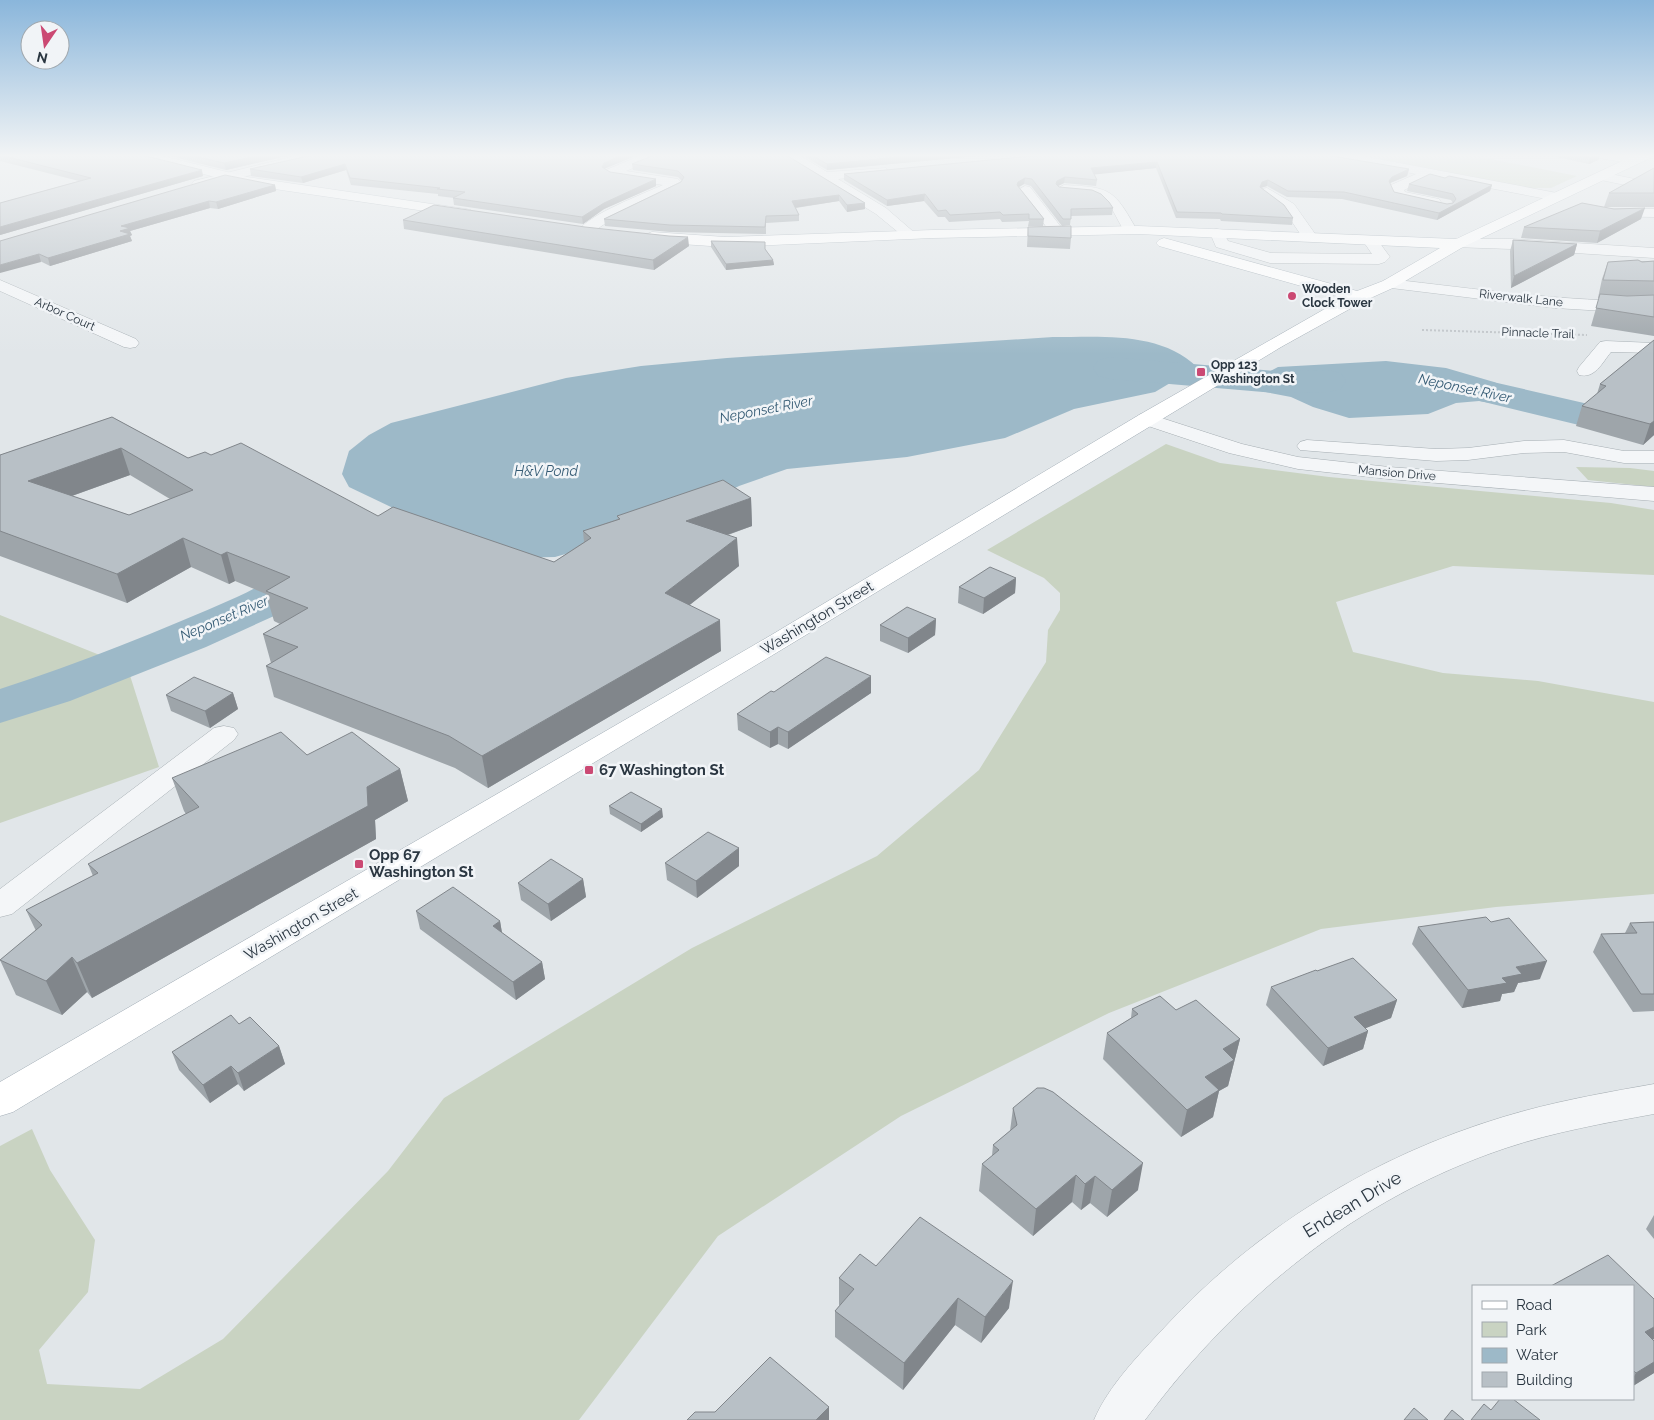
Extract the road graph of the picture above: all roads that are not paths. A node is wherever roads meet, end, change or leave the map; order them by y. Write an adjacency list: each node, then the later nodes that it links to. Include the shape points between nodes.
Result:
1 (598, 221): 8 (street)
2 (893, 221): 14 (street)
3 (1049, 221): 9 (street)
4 (1125, 221): 11 (street)
5 (1295, 221): 17 (street)
6 (1504, 221): 7 (main road, Washington Street)
7 (1488, 229): 19 (main road, Washington Street); 20 (street)
8 (581, 230): 12 (main road)
9 (1056, 230): 10 (main road); 14 (main road)
10 (1094, 230): 11 (main road); 28 (main road, via 1173,244)
11 (1130, 230): 13 (main road)
12 (605, 232)
13 (1217, 233): 17 (main road); 21 (street, via 1221,244)
14 (909, 234): 16 (main road, via 734,242)
15 (1642, 235): 22 (street, via 1630,244)
16 (642, 236)
17 (1302, 238): 18 (main road); 21 (street, via 1299,246 1292,249)
18 (1371, 241): 19 (main road); 21 (street, via 1382,257 1379,260 1270,258)
19 (1458, 244): 20 (street); 24 (main road, Washington Street)
20 (1550, 246): 22 (street)
21 (1233, 248)
22 (1637, 252): 23 (street)
23 (1654, 253)
24 (1409, 273): 25 (main road, Washington Street); 27 (street)
25 (1389, 284): 27 (street, Riverwalk Lane); 28 (main road, Washington Street)
26 (0, 285): 30 (street, Arbor Court)
27 (1465, 292): 29 (street, Riverwalk Lane, via 1608,307)
28 (1358, 297): 33 (main road, Washington Street)
29 (1654, 306)
30 (130, 342)
31 (1654, 348): 32 (street, via 1606,346)
32 (1586, 371)
33 (1155, 413): 34 (street, Mansion Drive); 40 (main road, Washington Street, via 801,627)
34 (1198, 437): 35 (street, via 1436,455 1564,446 1624,457); 36 (street, Mansion Drive, via 1252,454 1298,463)
35 (1654, 457)
36 (1654, 494)
37 (224, 734): 38 (street)
38 (0, 906)
39 (1654, 1099): 41 (street, Endean Drive, via 1583,1111 1502,1133 1423,1163 1348,1203 1276,1252 1207,1312 1142,1385)
40 (0, 1101)
41 (1117, 1420)

